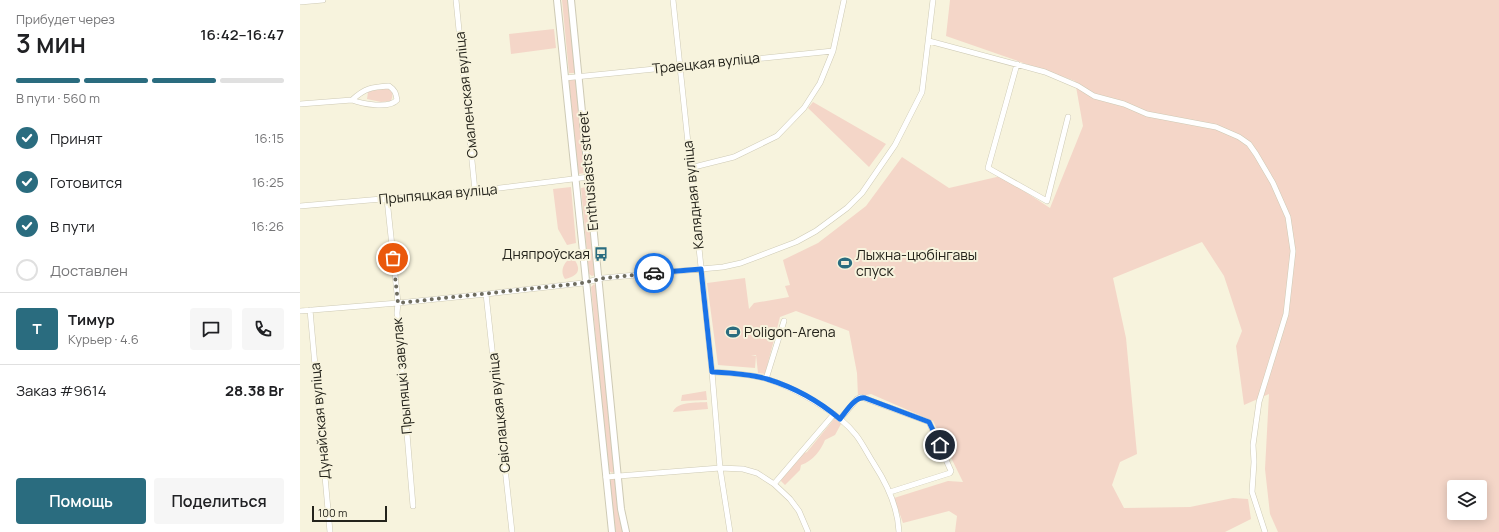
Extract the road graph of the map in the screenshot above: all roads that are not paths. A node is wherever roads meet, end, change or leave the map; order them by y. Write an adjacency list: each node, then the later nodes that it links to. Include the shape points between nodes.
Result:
1 (323, 0): 8 (street)
2 (456, 0): 21 (street, Смаленская вуліца)
3 (557, 0): 14 (street, Enthusiasts street)
4 (571, 0): 13 (street, Enthusiasts street)
5 (673, 0): 12 (street, Калядная вуліца)
6 (844, 0): 10 (street)
7 (933, 0): 9 (street)
8 (300, 2)
9 (929, 41): 11 (street); 24 (street, via 922,92 895,145 862,193 847,208 796,242 741,263)
10 (832, 51): 12 (street, Траецкая вуліца); 18 (street, via 820,83 804,108 776,136 734,157)
11 (1017, 64): 17 (street, via 988,168 1047,201); 49 (street, via 1045,72 1094,96 1124,104 1147,114 1216,127 1239,137 1249,144 1273,183 1288,217 1293,251 1286,314 1259,402 1253,445 1252,492)
12 (679, 65): 13 (street, Траецкая вуліца); 18 (street, Калядная вуліца)
13 (579, 76): 14 (street, Траецкая вуліца); 19 (street, Enthusiasts street)
14 (565, 78): 20 (street, Enthusiasts street)
15 (352, 100): 15 (street, via 368,104 390,104 396,100 396,94 389,86 372,87); 16 (street)
16 (300, 104)
17 (1068, 118)
18 (690, 168): 24 (street, Калядная вуліца)
19 (589, 176): 20 (street, Прыпяцкая вуліца); 25 (street, Enthusiasts street)
20 (576, 179): 21 (street, Прыпяцкая вуліца); 26 (street, Enthusiasts street)
21 (475, 191): 22 (street, Прыпяцкая вуліца)
22 (386, 199): 23 (street, Прыпяцкая вуліца); 28 (street, Прыпяцкі завулак)
23 (300, 206)
24 (701, 269): 25 (street); 32 (street, Калядная вуліца)
25 (599, 279): 26 (street); 37 (street, Enthusiasts street)
26 (587, 282): 27 (street); 38 (street, Enthusiasts street)
27 (486, 294): 28 (street); 43 (street, Свіслацкая вуліца)
28 (398, 303): 29 (street); 41 (street, Прыпяцкі завулак)
29 (310, 310): 30 (street); 42 (street, Дунайская вуліца)
30 (300, 311)
31 (784, 321): 33 (street)
32 (712, 372): 33 (street); 36 (street, Калядная вуліца)
33 (766, 379): 34 (street, via 791,389)
34 (834, 414): 35 (street); 39 (street)
35 (840, 419): 40 (street, via 856,435); 40 (street, via 861,397 929,422 951,467 950,473)
36 (720, 468): 37 (street); 39 (street, via 743,469 757,473); 46 (street, Калядная вуліца)
37 (619, 476): 38 (street); 45 (street, Enthusiasts street, via 621,509)
38 (606, 477): 44 (street, Enthusiasts street)
39 (774, 484): 47 (street, via 799,511)
40 (890, 492): 48 (street)
41 (413, 506)
42 (330, 532)
43 (512, 532)
44 (612, 532)
45 (626, 532)
46 (730, 532)
47 (808, 532)
48 (900, 532)
49 (1265, 532)

